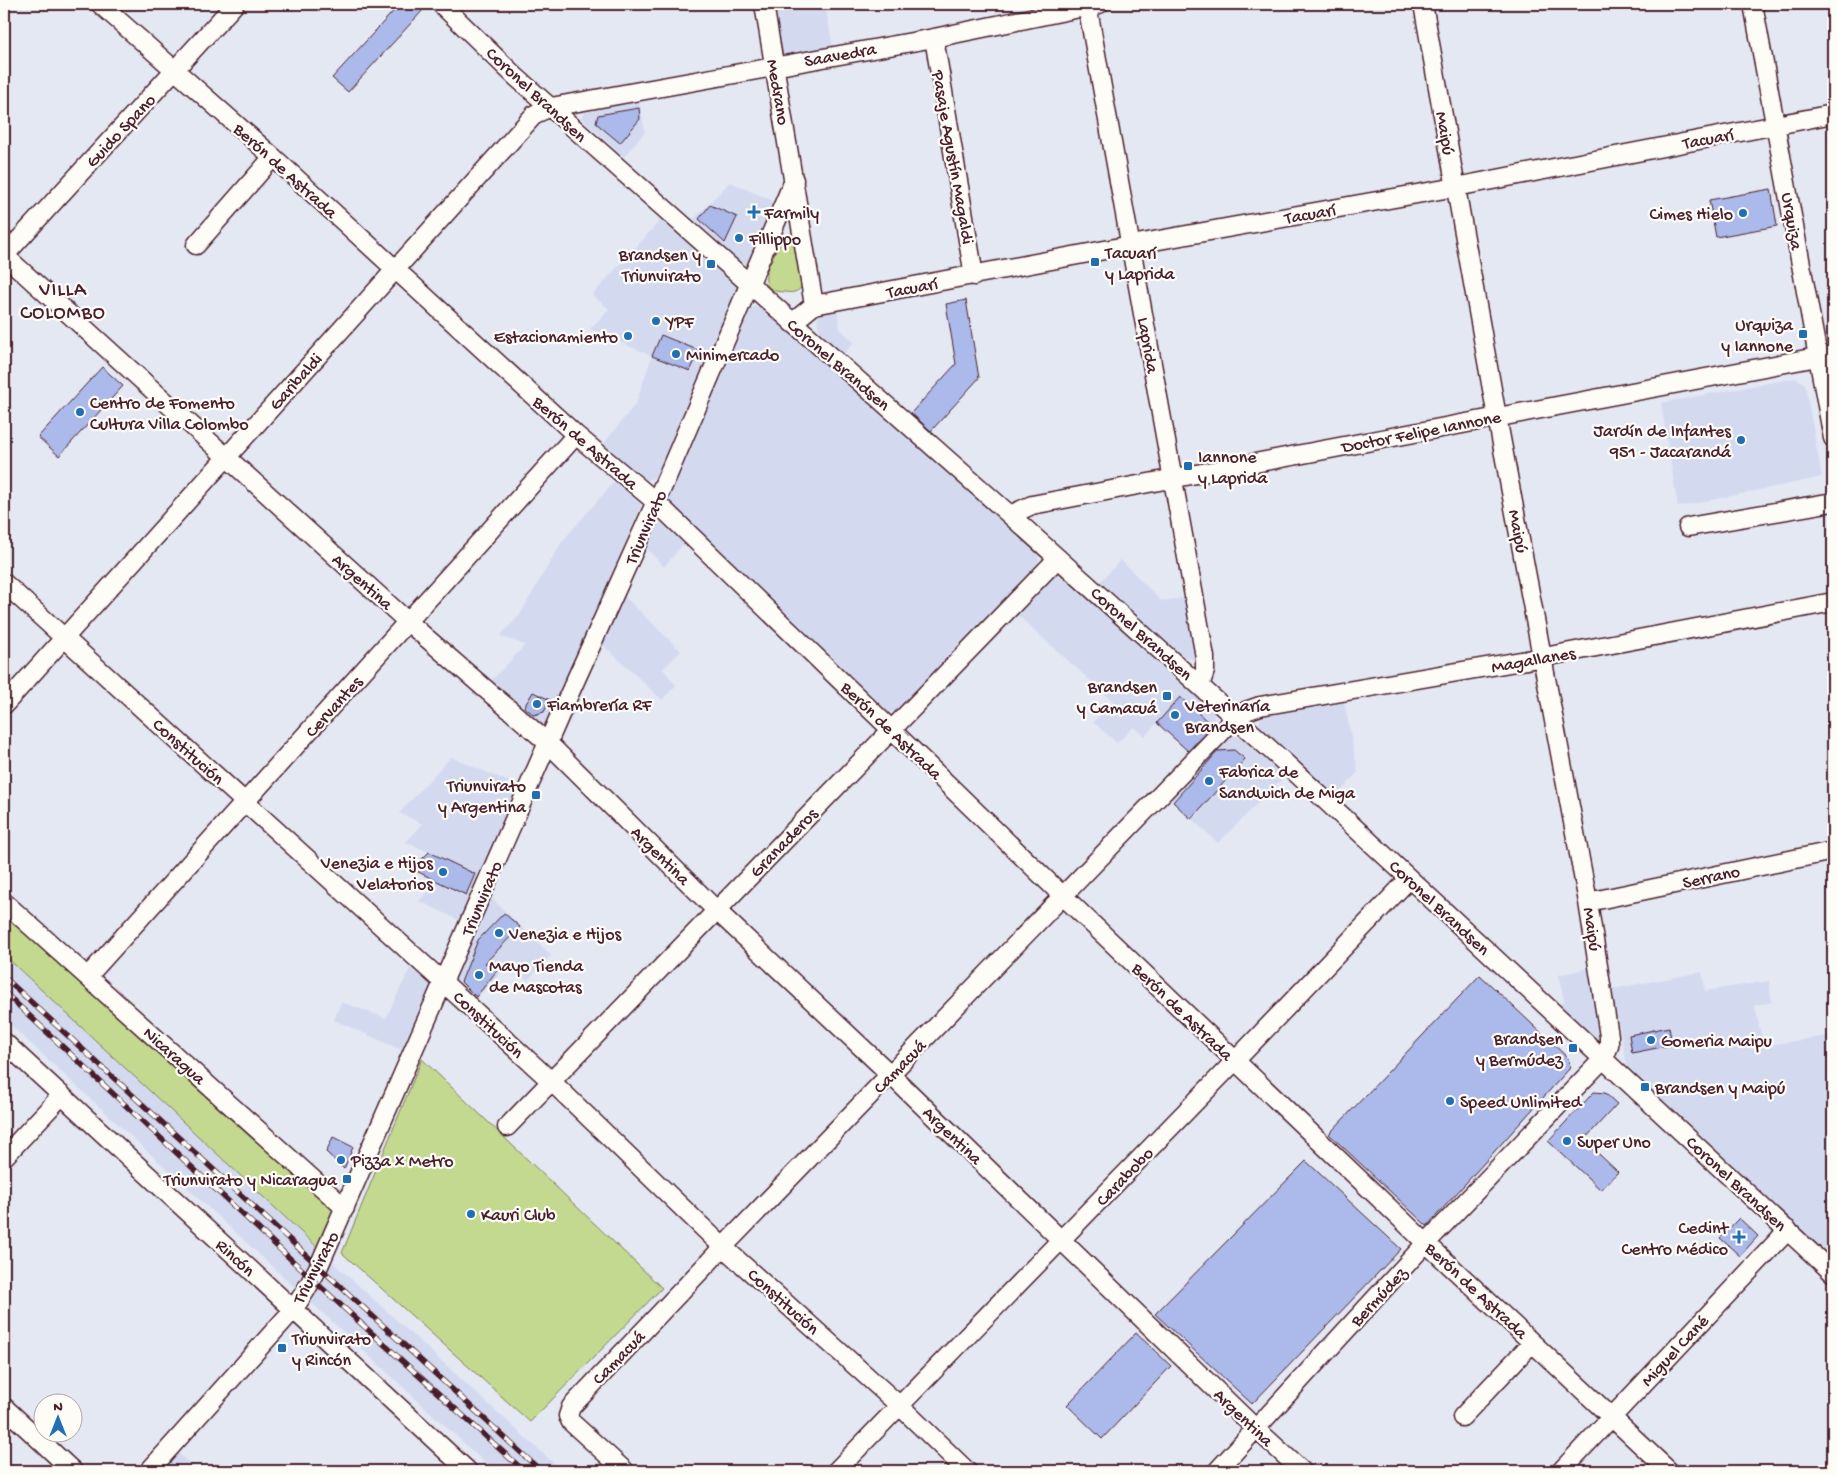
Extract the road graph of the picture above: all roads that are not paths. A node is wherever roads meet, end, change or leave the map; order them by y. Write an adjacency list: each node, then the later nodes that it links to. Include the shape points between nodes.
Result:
1 (100, 4): 10 (street, Berón de Astrada)
2 (235, 4): 10 (street, Guido Spano)
3 (441, 4): 11 (street, Coronel Brandsen)
4 (764, 4): 9 (street, Medrano)
5 (1423, 4): 16 (street, Maipú)
6 (1753, 4): 13 (street, Urquiza)
7 (1091, 5): 8 (street, Saavedra); 18 (street, Laprida)
8 (934, 38): 9 (street, Saavedra); 21 (street, Pasaje Agustín Magaldi)
9 (775, 66): 11 (street, Saavedra); 15 (street, Medrano)
10 (176, 69): 14 (street, Berón de Astrada); 19 (street, Guido Spano)
11 (552, 107): 20 (street, Garibaldi, via 535,114); 22 (street, Coronel Brandsen)
12 (1833, 114): 13 (street, Tacuarí)
13 (1775, 126): 16 (street, Tacuarí); 25 (street, Urquiza)
14 (273, 158): 17 (street); 20 (street, Berón de Astrada)
15 (794, 180): 22 (street); 23 (street, Medrano)
16 (1456, 187): 18 (street, Tacuarí); 26 (street, Maipú)
17 (196, 244)
18 (1131, 245): 21 (street, Tacuarí); 30 (street, Laprida)
19 (4, 255): 29 (street, Argentina)
20 (396, 269): 27 (street, Berón de Astrada); 29 (street, Garibaldi)
21 (974, 276): 23 (street, Tacuarí)
22 (750, 284): 24 (street, Coronel Brandsen); 31 (street, Triunvirato)
23 (814, 305): 24 (street, Tacuarí)
24 (792, 323): 33 (street, Coronel Brandsen)
25 (1826, 355): 26 (street, Doctor Felipe Iannone); 28 (street, Urquiza)
26 (1497, 417): 30 (street, Doctor Felipe Iannone); 40 (street, Maipú)
27 (576, 436): 31 (street, Berón de Astrada); 38 (street, Cervantes)
28 (1833, 438)
29 (226, 457): 38 (street, Argentina); 39 (street, Garibaldi)
30 (1174, 478): 33 (street, Doctor Felipe Iannone, via 1032,504); 41 (street, Laprida, via 1205,658)
31 (656, 502): 44 (street, Berón de Astrada); 45 (street, Triunvirato)
32 (1833, 502): 34 (street)
33 (1010, 515): 35 (street, Coronel Brandsen)
34 (1688, 527)
35 (1058, 558): 41 (street, Coronel Brandsen); 44 (street, Granaderos)
36 (4, 583): 39 (street, Constitución)
37 (1833, 602): 40 (street, Magallanes)
38 (408, 622): 45 (street, Argentina); 46 (street, Cervantes)
39 (65, 638): 42 (street, Garibaldi); 46 (street, Constitución)
40 (1544, 658): 43 (street, Magallanes, via 1260,706); 51 (street, Maipú)
41 (1200, 686): 43 (street, Coronel Brandsen)
42 (4, 705)
43 (1235, 718): 48 (street, Coronel Brandsen); 49 (street, Camacuá)
44 (892, 730): 49 (street, Berón de Astrada); 52 (street, Granaderos)
45 (548, 743): 52 (street, Argentina); 54 (street, Triunvirato)
46 (245, 803): 53 (street, Cervantes); 54 (street, Constitución)
47 (1833, 851): 51 (street, Serrano)
48 (1409, 879): 56 (street, Coronel Brandsen); 57 (street, Carabobo)
49 (1063, 896): 57 (street, Berón de Astrada); 58 (street, Camacuá)
50 (4, 902): 53 (street, Nicaragua)
51 (1588, 902): 56 (street, Maipú, via 1609,1036)
52 (716, 910): 58 (street, Argentina); 59 (street, Granaderos)
53 (88, 976): 63 (street, Nicaragua)
54 (444, 983): 59 (street, Constitución); 63 (street, Triunvirato)
55 (4, 1042): 60 (street, Rincón)
56 (1604, 1058): 64 (street, Coronel Brandsen); 66 (street, Bermúdez)
57 (1235, 1061): 65 (street, Carabobo); 66 (street, Berón de Astrada)
58 (890, 1075): 65 (street, Argentina); 67 (street, Camacuá)
59 (552, 1082): 61 (street, Granaderos); 67 (street, Constitución)
60 (62, 1095): 62 (street); 69 (street, Rincón)
61 (508, 1127)
62 (4, 1157)
63 (345, 1208): 69 (street, Triunvirato, via 312,1279)
64 (1788, 1230): 68 (street, Coronel Brandsen); 73 (street, Miguel Cané)
65 (1062, 1240): 71 (street, Carabobo); 75 (street, Argentina)
66 (1426, 1244): 70 (street, Berón de Astrada); 75 (street, Bermúdez)
67 (724, 1247): 71 (street, Constitución); 79 (street, Camacuá, via 570,1407 568,1416 571,1422)
68 (1833, 1273)
69 (293, 1310): 77 (street, Triunvirato); 78 (street, Rincón)
70 (1532, 1343): 73 (street, Berón de Astrada); 74 (street)
71 (900, 1406): 80 (street, Carabobo); 81 (street, Constitución)
72 (4, 1407): 76 (street)
73 (1611, 1416): 84 (street, Miguel Cané); 85 (street, Berón de Astrada)
74 (1462, 1417)
75 (1256, 1429): 82 (street, Bermúdez); 83 (street, Argentina)
76 (73, 1471)
77 (149, 1471)
78 (468, 1471)
79 (626, 1471)
80 (836, 1471)
81 (967, 1471)
82 (1217, 1471)
83 (1302, 1471)
84 (1561, 1471)
85 (1669, 1471)

